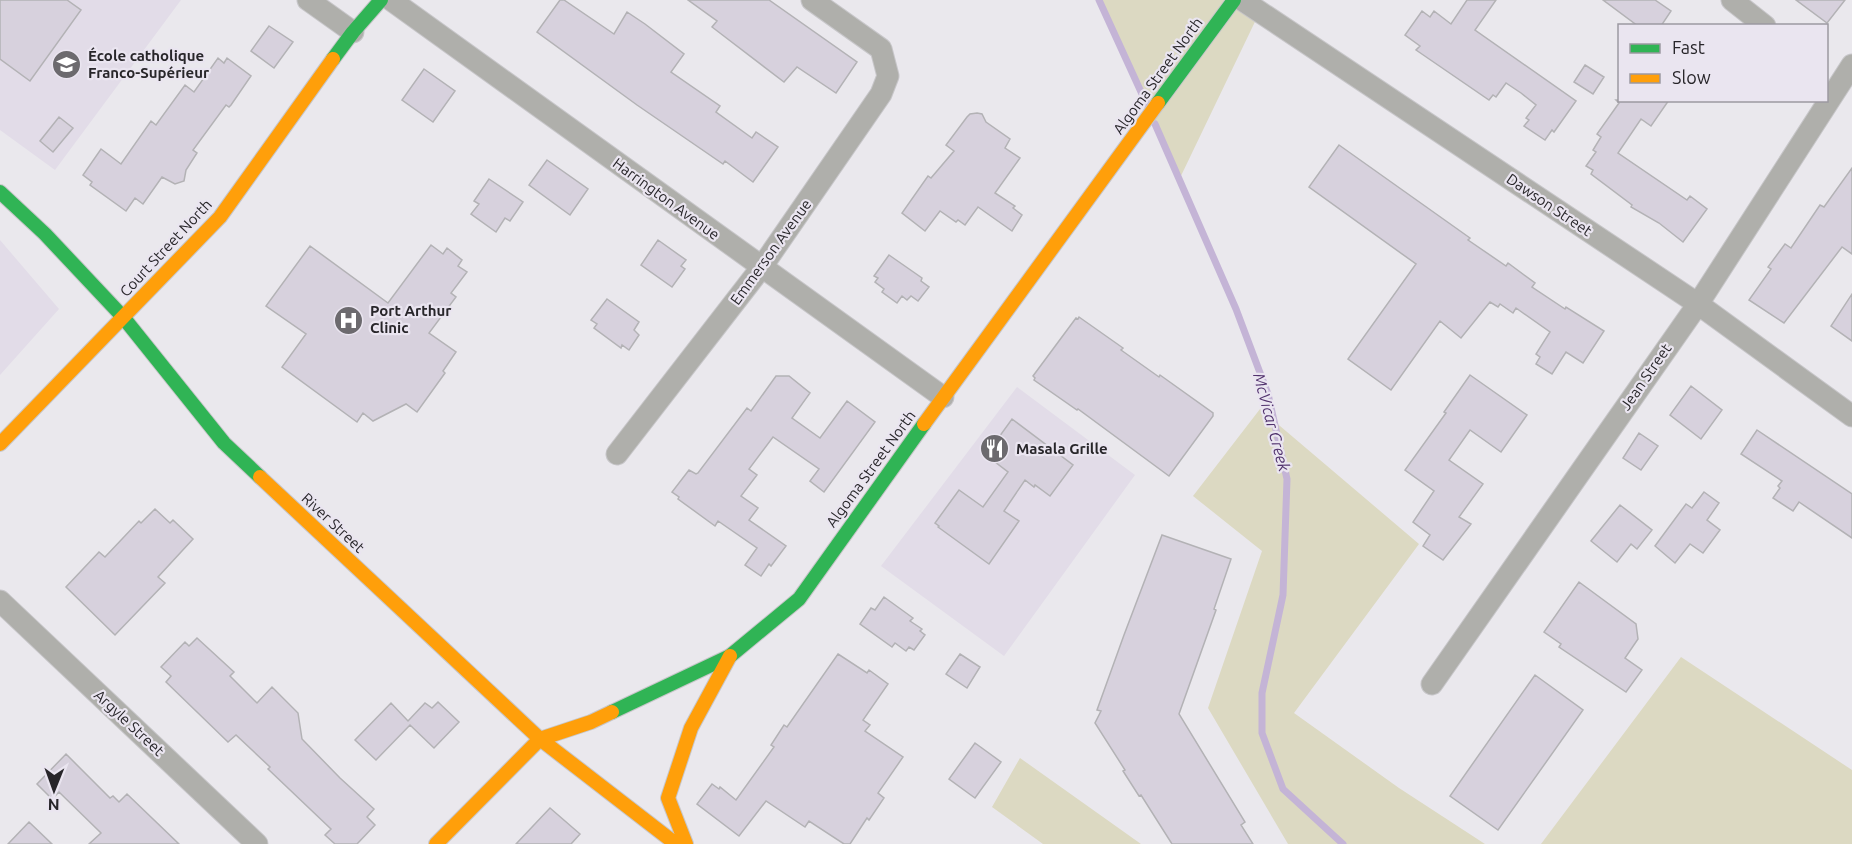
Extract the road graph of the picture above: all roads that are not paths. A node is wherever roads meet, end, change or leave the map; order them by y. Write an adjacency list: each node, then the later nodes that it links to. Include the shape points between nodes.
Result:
1 (308, 0): 9 (street)
2 (381, 0): 9 (street, Court Street North)
3 (391, 0): 14 (street, Harrington Avenue)
4 (812, 0): 14 (street, Emmerson Avenue, via 881,49 888,76 881,94)
5 (1234, 0): 17 (street, Algoma Street North)
6 (1242, 0): 15 (street, Dawson Street)
7 (1732, 0): 8 (street)
8 (1762, 24)
9 (353, 32): 16 (street, Court Street North, via 220,217)
10 (1852, 64): 11 (street, Jean Street)
11 (1833, 78)
12 (1819, 102): 15 (street, Jean Street)
13 (0, 192): 16 (street, River Street)
14 (761, 268): 17 (street, Harrington Avenue); 20 (street, Emmerson Avenue)
15 (1698, 304): 18 (street, Dawson Street); 23 (street, Jean Street)
16 (123, 317): 19 (street, Court Street North); 24 (street, River Street, via 224,443)
17 (943, 398): 22 (street, Algoma Street North, via 799,599)
18 (1852, 416)
19 (0, 444)
20 (617, 454)
21 (0, 601): 25 (street, Argyle Street)
22 (730, 656): 24 (street, Algoma Street North, via 591,722); 28 (street, via 691,728 668,798)
23 (1432, 684)
24 (540, 739): 26 (street, Algoma Street North); 27 (street, River Street)
25 (257, 844)
26 (436, 844)
27 (676, 844)
28 (686, 844)

